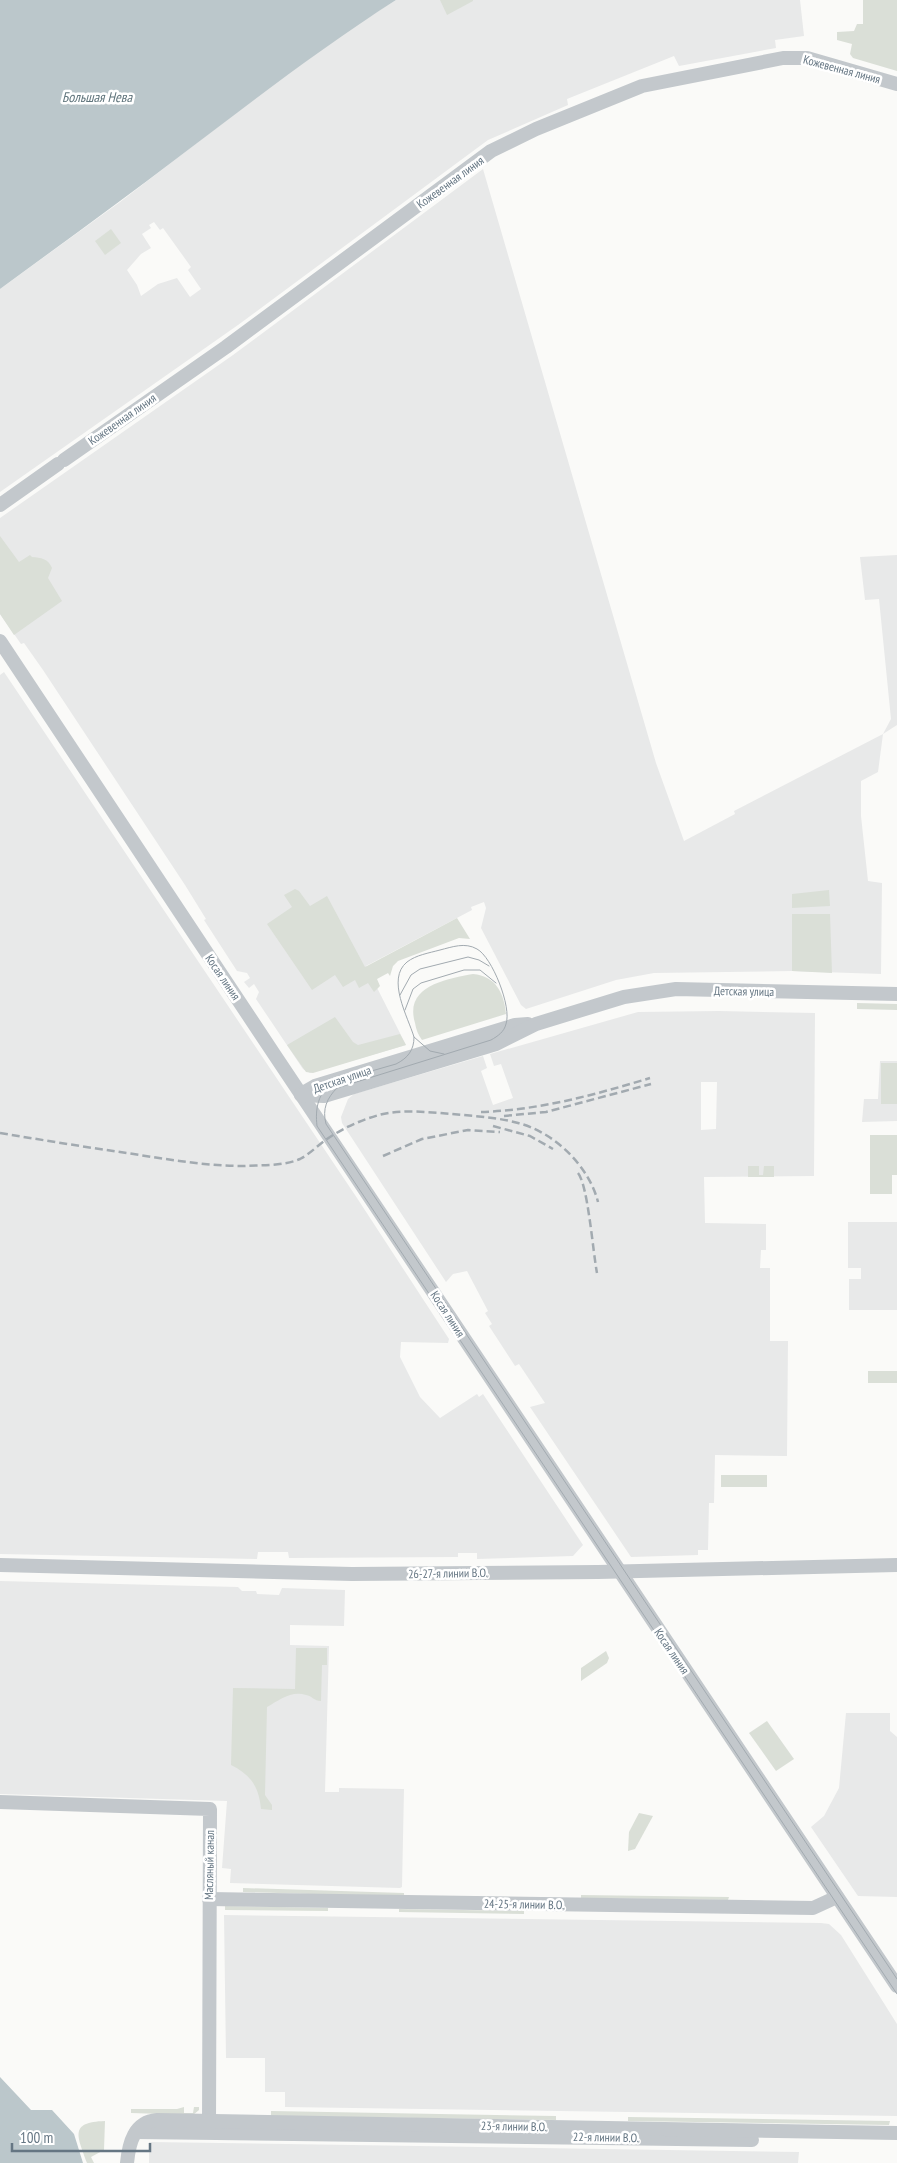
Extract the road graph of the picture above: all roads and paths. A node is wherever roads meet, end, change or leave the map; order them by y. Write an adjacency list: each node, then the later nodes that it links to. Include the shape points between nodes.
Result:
1 (897, 84): 2 (street, Кожевенная линия, via 807,58 783,58 642,86 536,128 491,151 226,347)
2 (0, 505)
3 (0, 641): 5 (street, Косая линия)
4 (897, 994): 5 (street, Детская улица, via 651,991 516,1029 496,1044 324,1096)
5 (301, 1094): 8 (street, Косая линия)
6 (0, 1565): 8 (street, 26-27-я линии В.О., via 332,1574)
7 (897, 1565): 8 (street, 26-27-я линии В.О.)
8 (619, 1571): 10 (street, Косая линия)
9 (0, 1802): 11 (street, Масляный канал, via 210,1809)
10 (837, 1897): 11 (street, 24-25-я линии В.О., via 813,1908); 12 (street, Косая линия)
11 (209, 1899): 13 (street, Масляный канал)
12 (897, 1986)
13 (209, 2126): 14 (street, 23-я линии В.О.); 15 (street, 22-я линии В.О.); 16 (street, 23-я линии В.О., via 148,2121 136,2132)
14 (897, 2133)
15 (897, 2142)
16 (127, 2163)

